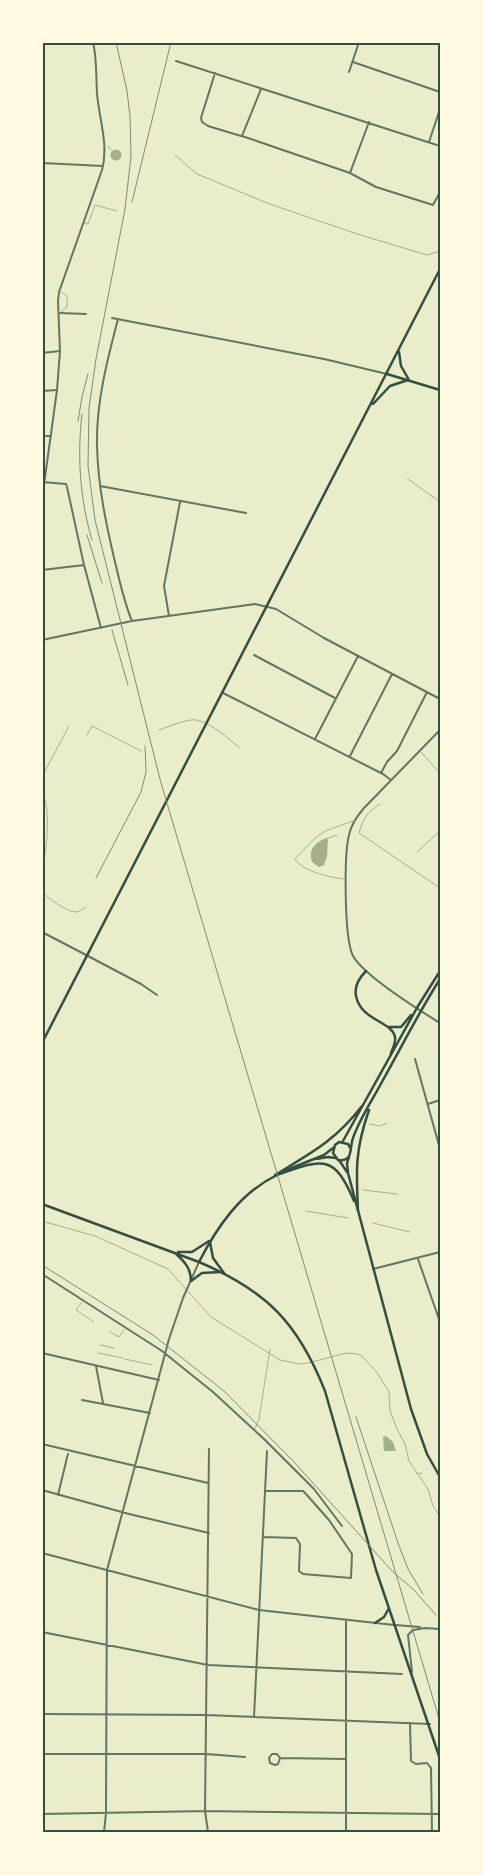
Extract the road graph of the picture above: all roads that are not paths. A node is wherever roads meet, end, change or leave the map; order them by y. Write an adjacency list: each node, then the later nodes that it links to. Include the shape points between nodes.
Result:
1 (94, 42): 15 (street, via 99,115 106,151)
2 (359, 42): 4 (street)
3 (176, 61): 6 (street)
4 (352, 62): 5 (street); 8 (street)
5 (349, 72)
6 (214, 74): 7 (street); 11 (street, via 202,122)
7 (261, 88): 10 (street); 11 (street)
8 (440, 92)
9 (440, 109): 12 (street)
10 (369, 122): 12 (street); 16 (street)
11 (242, 136): 16 (street)
12 (429, 142): 13 (street)
13 (440, 146)
14 (42, 163): 15 (street)
15 (104, 166): 19 (street)
16 (350, 173): 17 (street, via 376,187 433,205)
17 (440, 192)
18 (117, 211): 19 (lane, via 95,205 88,224)
19 (84, 223): 21 (street)
20 (440, 269): 27 (main road)
21 (60, 292): 22 (street); 22 (lane, via 65,294 68,302)
22 (60, 313): 23 (street); 26 (street)
23 (86, 314)
24 (112, 318): 25 (street)
25 (118, 319): 29 (street, via 317,357); 38 (street, via 100,406 97,446)
26 (60, 351): 28 (street); 32 (street)
27 (399, 352): 29 (main road); 30 (main road, via 401,366)
28 (42, 353)
29 (387, 374): 30 (main road); 34 (main road)
30 (409, 380): 33 (main road); 34 (main road, via 391,385)
31 (42, 390): 32 (street)
32 (57, 390): 36 (street)
33 (440, 390)
34 (370, 408): 44 (main road)
35 (42, 436): 36 (street)
36 (51, 436): 37 (street)
37 (44, 482): 39 (street); 42 (street, via 66,484)
38 (100, 486): 40 (street); 46 (street, via 109,537)
39 (42, 499)
40 (180, 502): 41 (street); 45 (street, via 164,586)
41 (246, 514)
42 (84, 565): 43 (street); 47 (street)
43 (42, 570)
44 (267, 607): 45 (street, via 250,604); 50 (street, via 276,609); 53 (main road)
45 (169, 616): 46 (street)
46 (132, 621): 47 (street)
47 (101, 628): 48 (street)
48 (42, 640)
49 (254, 655): 54 (street)
50 (358, 656): 51 (street); 54 (street)
51 (392, 674): 52 (street); 62 (street)
52 (427, 692): 55 (street); 63 (street, via 397,750)
53 (223, 693): 59 (street); 76 (main road)
54 (336, 698): 59 (street)
55 (440, 699)
56 (69, 726): 66 (lane)
57 (440, 730): 61 (street)
58 (87, 735): 60 (lane, via 92,726)
59 (315, 739): 62 (street)
60 (141, 751)
61 (420, 751): 64 (lane); 65 (street)
62 (349, 757): 63 (street)
63 (381, 773): 65 (street)
64 (440, 773)
65 (391, 780): 68 (street)
66 (42, 781)
67 (42, 792): 71 (lane, via 48,839)
68 (355, 821): 72 (street, via 348,839); 72 (lane, via 325,831 295,859 303,868)
69 (440, 831): 70 (lane)
70 (417, 852)
71 (42, 871)
72 (346, 879): 77 (street, via 347,932 353,955)
73 (42, 892): 74 (lane, via 71,911)
74 (86, 907)
75 (42, 932): 76 (street)
76 (88, 956): 80 (street); 84 (main road)
77 (366, 971): 82 (street); 83 (main road, via 356,989 358,1001 369,1016)
78 (440, 971): 81 (main road)
79 (440, 981): 88 (main road)
80 (156, 995)
81 (418, 1006): 83 (main road, via 401,1027); 85 (main road)
82 (440, 1023)
83 (386, 1026): 85 (main road, via 395,1038)
84 (42, 1043)
85 (390, 1057): 87 (main road)
86 (415, 1059): 90 (street)
87 (368, 1099): 91 (main road); 99 (main road, via 332,1139)
88 (372, 1100): 93 (main road); 101 (main road, via 357,1149)
89 (440, 1100): 90 (street)
90 (428, 1104): 94 (street)
91 (342, 1142): 92 (main road); 93 (main road)
92 (333, 1148): 96 (main road); 97 (main road)
93 (351, 1149): 95 (main road)
94 (440, 1149)
95 (349, 1157): 96 (main road); 98 (main road)
96 (337, 1159): 97 (main road, via 328,1157); 98 (main road)
97 (308, 1161): 99 (main road)
98 (348, 1173): 101 (main road)
99 (275, 1175): 101 (main road, via 308,1165 329,1165 342,1175); 102 (main road, via 251,1192 222,1222)
100 (42, 1204): 103 (main road)
101 (358, 1212): 107 (main road)
102 (210, 1240): 103 (main road, via 192,1252); 106 (main road); 108 (main road, via 212,1255)
103 (172, 1251): 106 (main road); 110 (main road, via 188,1266)
104 (440, 1252): 105 (street)
105 (418, 1259): 107 (street); 112 (street)
106 (200, 1262): 108 (main road); 110 (street)
107 (373, 1269): 131 (main road, via 416,1427)
108 (224, 1273): 110 (main road, via 202,1273); 145 (main road, via 259,1294 284,1317 302,1341 315,1367 325,1391)
109 (42, 1274): 111 (street)
110 (190, 1281): 119 (street)
111 (83, 1301): 113 (lane, via 76,1310); 115 (street)
112 (440, 1317): 114 (street)
113 (94, 1322)
114 (440, 1322)
115 (125, 1328): 116 (lane, via 121,1336); 119 (street)
116 (110, 1332)
117 (270, 1350): 125 (lane, via 260,1419)
118 (42, 1353): 120 (street)
119 (166, 1354): 121 (street); 125 (street)
120 (96, 1366): 121 (street); 123 (street)
121 (159, 1380): 124 (street)
122 (82, 1400): 123 (street)
123 (103, 1403): 124 (street)
124 (150, 1413): 130 (street)
125 (254, 1430): 136 (street)
126 (42, 1444): 130 (street)
127 (209, 1449): 132 (street)
128 (267, 1451): 134 (street)
129 (68, 1454): 135 (street)
130 (136, 1466): 132 (street); 138 (street)
131 (440, 1477)
132 (208, 1483): 140 (street)
133 (42, 1490): 135 (street)
134 (265, 1491): 137 (street, via 303,1491); 141 (street)
135 (58, 1495): 138 (street)
136 (326, 1505): 137 (street); 139 (street)
137 (320, 1510): 141 (street, via 352,1554 351,1578 301,1573 300,1544 296,1538)
138 (123, 1512): 140 (street); 143 (street)
139 (342, 1526)
140 (209, 1533): 144 (street)
141 (262, 1537): 146 (street)
142 (42, 1553): 143 (street)
143 (108, 1570): 144 (street); 153 (street)
144 (208, 1597): 146 (street); 154 (street)
145 (389, 1608): 148 (main road); 149 (main road)
146 (259, 1610): 147 (street); 155 (street)
147 (346, 1620): 148 (street); 156 (street)
148 (375, 1623): 149 (street)
149 (394, 1625): 150 (street); 157 (main road)
150 (426, 1628): 151 (street); 157 (street, via 412,1630 408,1635)
151 (440, 1629)
152 (42, 1632): 153 (street)
153 (106, 1646): 154 (street); 160 (street)
154 (208, 1665): 155 (street); 161 (street)
155 (256, 1667): 156 (street); 162 (street)
156 (346, 1671): 158 (street); 163 (street)
157 (412, 1673): 165 (main road)
158 (402, 1674)
159 (42, 1714): 160 (street)
160 (106, 1714): 161 (street); 167 (street)
161 (206, 1715): 162 (street); 168 (street)
162 (254, 1717): 163 (street)
163 (346, 1721): 164 (street); 172 (street)
164 (410, 1723): 165 (street); 177 (street, via 411,1761 427,1763 431,1768)
165 (430, 1724): 171 (main road)
166 (42, 1754): 167 (street)
167 (106, 1754): 168 (street); 175 (street)
168 (206, 1754): 169 (street); 173 (street)
169 (245, 1757)
170 (280, 1758): 170 (street, via 272,1754 270,1763 275,1766); 172 (street)
171 (440, 1759)
172 (346, 1760): 174 (street)
173 (205, 1811): 174 (street); 175 (street); 180 (street)
174 (346, 1812): 177 (street); 181 (street)
175 (106, 1813): 176 (street); 179 (street)
176 (42, 1814)
177 (432, 1814): 178 (street); 182 (street)
178 (440, 1814)
179 (104, 1832)
180 (208, 1832)
181 (346, 1832)
182 (432, 1832)

